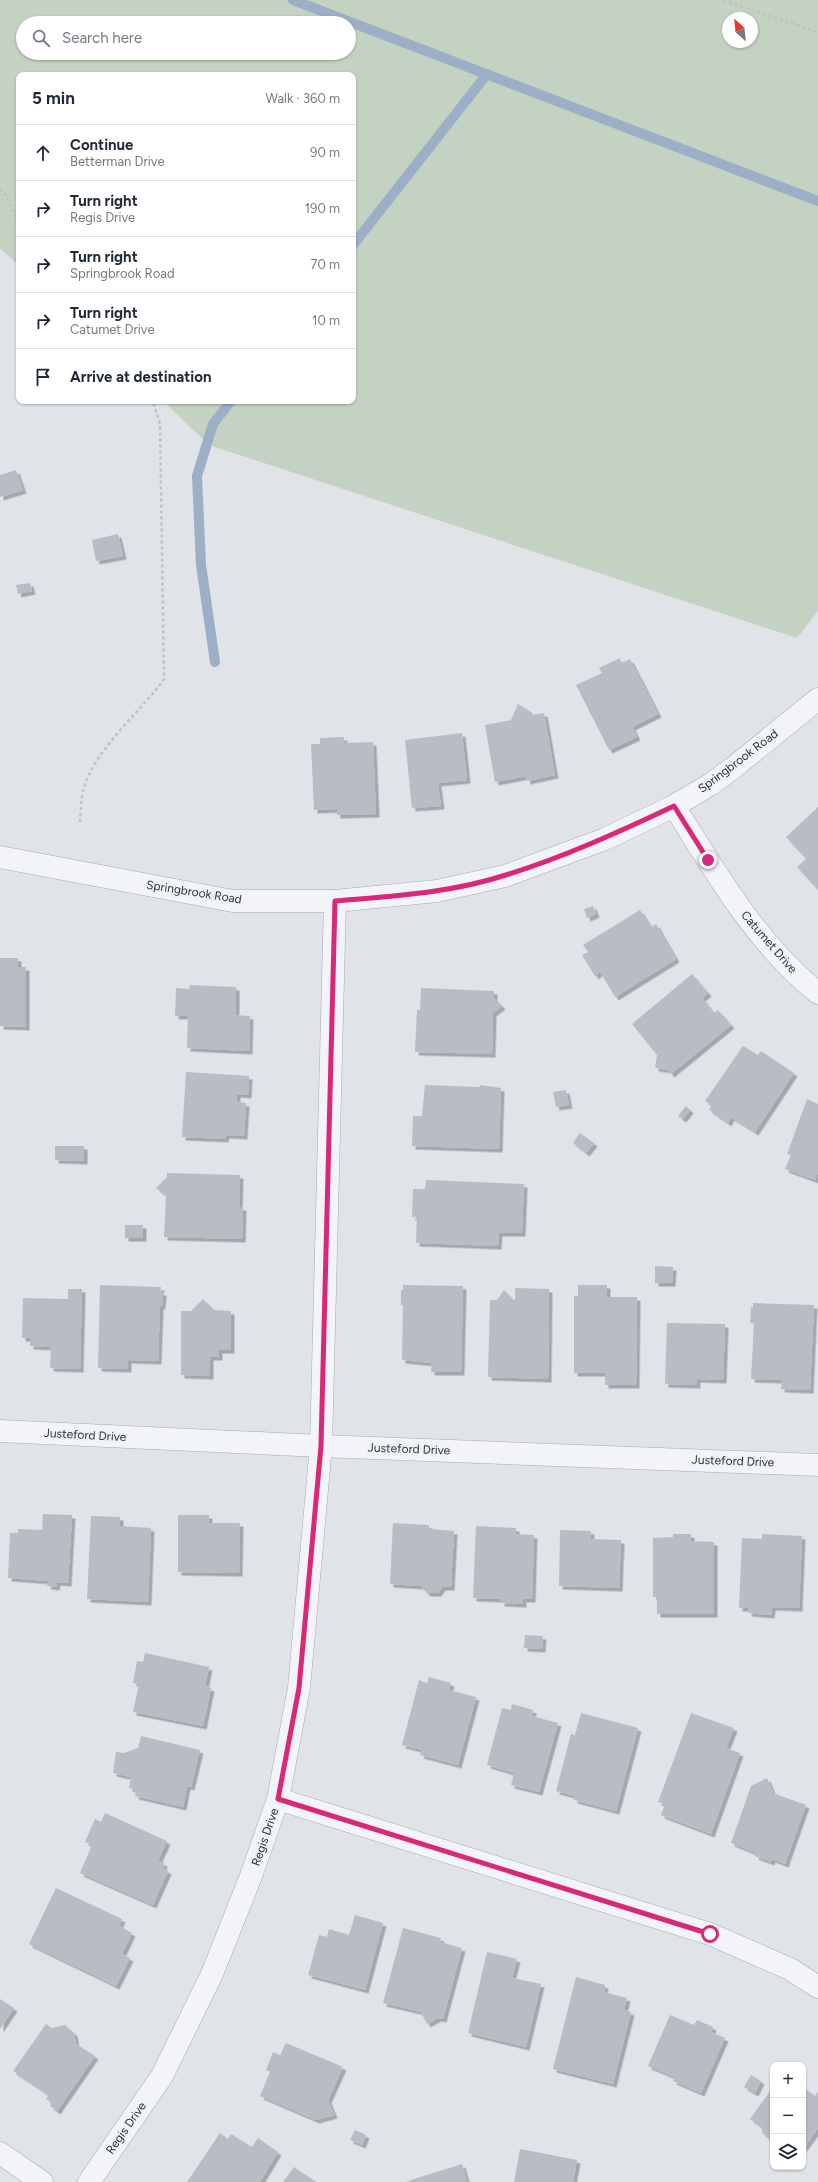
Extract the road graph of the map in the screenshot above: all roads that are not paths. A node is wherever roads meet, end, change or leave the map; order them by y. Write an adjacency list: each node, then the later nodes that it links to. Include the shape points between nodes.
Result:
1 (818, 699): 2 (street, Springbrook Road, via 733,768)
2 (674, 806): 4 (street, Springbrook Road, via 605,839 505,876 437,891); 5 (street, Catumet Drive, via 751,925 788,966)
3 (0, 857): 4 (street, Springbrook Road, via 233,900)
4 (335, 901): 7 (street, Regis Drive)
5 (818, 993)
6 (0, 1431): 7 (street, Justeford Drive)
7 (321, 1446): 8 (street, Justeford Drive); 9 (street, Regis Drive, via 299,1688)
8 (818, 1465)
9 (278, 1799): 10 (street, via 710,1934 790,1969); 13 (street, Regis Drive, via 252,1876 212,1974 162,2076)
10 (818, 1987)
11 (0, 2153): 12 (street)
12 (42, 2182)
13 (89, 2182)

